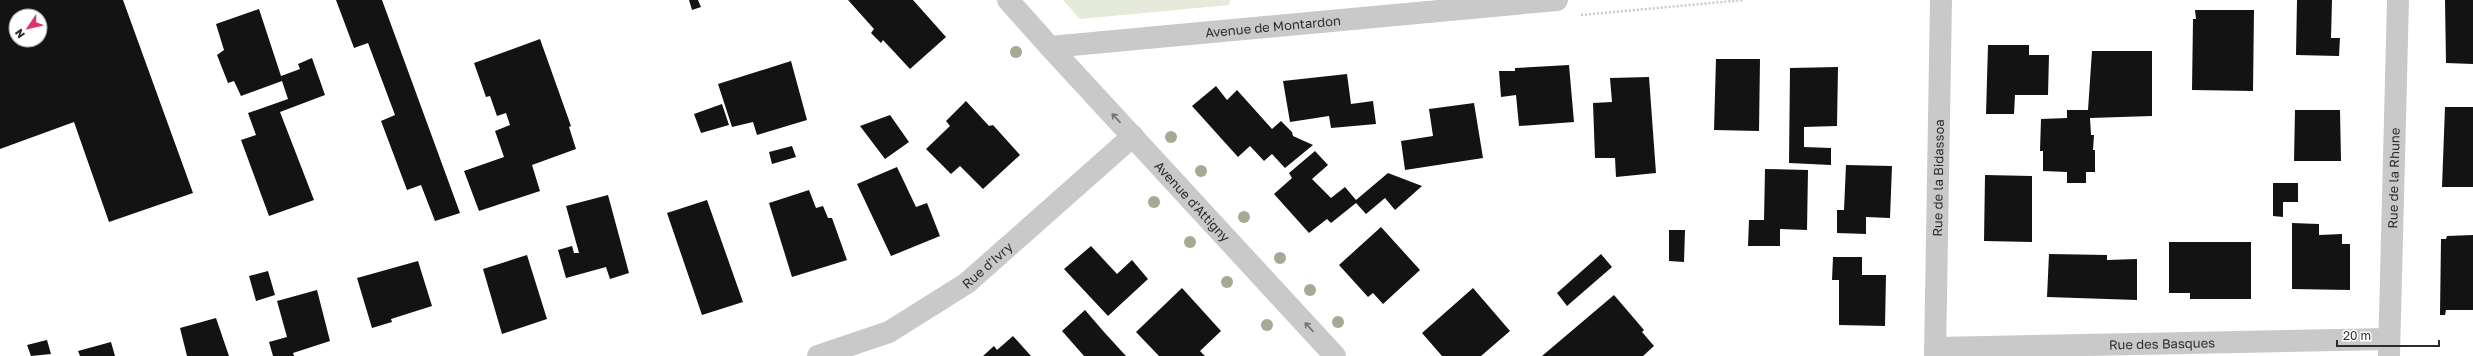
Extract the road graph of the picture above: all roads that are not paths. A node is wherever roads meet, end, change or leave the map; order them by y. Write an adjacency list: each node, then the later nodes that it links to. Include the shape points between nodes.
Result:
1 (1008, 0): 5 (street)
2 (1557, 0): 5 (street, Avenue de Montardon)
3 (1941, 0): 8 (street, Rue de la Bidassoa)
4 (2398, 0): 7 (street, Rue de la Rhune)
5 (1050, 47): 6 (street, Avenue d'Attigny, one-way to 5)
6 (1133, 136): 9 (street, Rue d'Ivry, via 967,283 889,332); 10 (street, Avenue d'Attigny, one-way to 6)
7 (2389, 348): 8 (street, Rue des Basques)
8 (1935, 352)
9 (818, 356)
10 (1335, 356)

